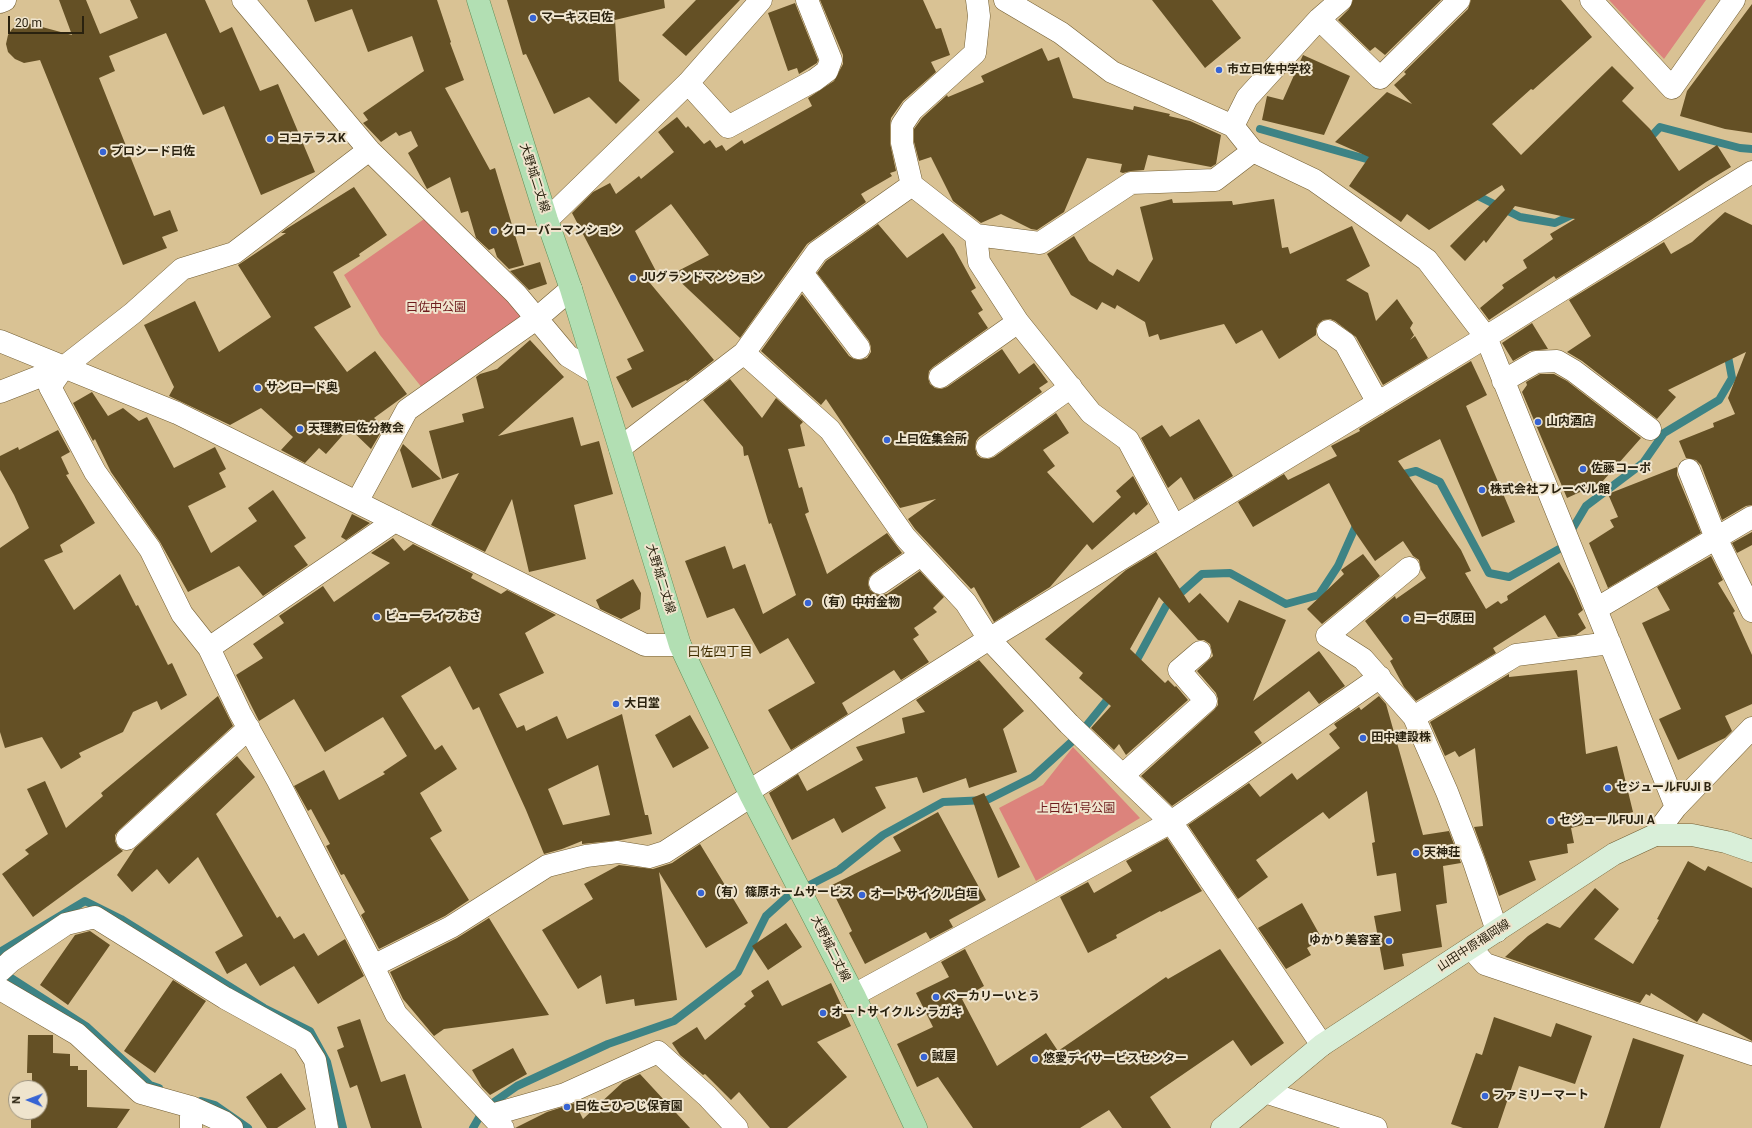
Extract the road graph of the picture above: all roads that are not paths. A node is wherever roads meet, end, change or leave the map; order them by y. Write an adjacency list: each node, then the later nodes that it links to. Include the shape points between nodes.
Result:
1 (5, 0): 12 (street)
2 (243, 0): 16 (street)
3 (478, 0): 20 (main road, 大野城二丈線)
4 (762, 0): 14 (street)
5 (807, 0): 14 (street, via 831,60 827,71 815,80 728,127)
6 (977, 0): 19 (street, via 979,16 975,53 912,110 902,125 902,143)
7 (1005, 0): 15 (street, via 1061,33 1112,72)
8 (1341, 0): 13 (street)
9 (1459, 0): 13 (street, via 1380,78)
10 (1591, 0): 11 (street, via 1672,88)
11 (1734, 0)
12 (0, 2)
13 (1319, 19): 15 (street, via 1247,98)
14 (688, 84): 20 (street)
15 (1233, 126): 17 (street)
16 (369, 150): 24 (street, via 516,294); 31 (street, via 234,253 182,269 133,313)
17 (1253, 151): 21 (street, via 1215,180 1132,183 1040,243); 27 (street, via 1314,180 1427,260)
18 (1752, 172): 27 (street)
19 (912, 184): 21 (street); 22 (street, via 817,252)
20 (547, 220): 23 (main road, 大野城二丈線)
21 (976, 235): 25 (street, via 979,262)
22 (802, 273): 29 (street); 30 (street)
23 (571, 289): 24 (street); 32 (main road, 大野城二丈線)
24 (536, 319): 32 (street, via 568,356); 42 (street, via 407,410)
25 (1018, 322): 33 (street); 35 (street)
26 (1328, 331): 37 (street, via 1345,343)
27 (1486, 337): 34 (street); 37 (street)
28 (0, 341): 31 (street)
29 (859, 348)
30 (744, 353): 39 (street); 47 (street, via 830,430 905,537)
31 (64, 367): 36 (street); 42 (street, via 177,413); 55 (street, via 50,387 95,472 150,549 182,614)
32 (596, 373): 39 (main road, 大野城二丈線)
33 (940, 377)
34 (1503, 381): 38 (street, via 1536,362 1557,361); 50 (street)
35 (1070, 387): 40 (street); 45 (street, via 1091,413 1128,440)
36 (0, 392)
37 (1378, 403): 45 (street)
38 (1650, 429)
39 (620, 448): 54 (main road, 大野城二丈線)
40 (987, 448)
41 (1688, 470): 46 (street)
42 (357, 502): 44 (street)
43 (1752, 517): 46 (street)
44 (395, 521): 54 (street, via 645,645); 55 (street)
45 (1174, 526): 52 (street)
46 (1716, 538): 50 (street); 51 (street)
47 (921, 555): 49 (street); 52 (street, via 966,603)
48 (1409, 568): 57 (street, via 1327,636 1363,659)
49 (880, 583)
50 (1596, 609): 53 (street)
51 (1752, 611)
52 (989, 639): 61 (street, via 1076,731); 62 (street)
53 (1610, 643): 58 (street, via 1516,655); 63 (street)
54 (680, 645): 62 (main road, 大野城二丈線)
55 (210, 648): 59 (street)
56 (1200, 652): 61 (street, via 1179,670 1206,701)
57 (1380, 677): 58 (street); 64 (street)
58 (1414, 717): 68 (street, via 1447,792)
59 (249, 728): 66 (street); 71 (street)
60 (1752, 728): 63 (street)
61 (1123, 775): 64 (street)
62 (750, 794): 71 (street, via 665,852 648,857 618,852 586,856 547,866 451,927); 73 (main road, 大野城二丈線)
63 (1676, 807): 65 (street)
64 (1171, 822): 73 (street); 74 (street)
65 (1655, 836): 67 (main road, 山田中原福岡線, via 1692,835); 68 (main road, 山田中原福岡線, via 1614,854)
66 (127, 839)
67 (1752, 851)
68 (1497, 931): 69 (main road, 山田中原福岡線)
69 (1471, 948): 74 (main road, 山田中原福岡線); 75 (street, via 1485,964)
70 (5, 966): 81 (street, via 66,924 95,917 225,998 303,1041 314,1060)
71 (373, 966): 78 (street, via 396,1014)
72 (0, 989): 77 (street, via 77,1034 141,1094)
73 (854, 995): 83 (main road, 大野城二丈線)
74 (1322, 1045): 76 (main road, 山田中原福岡線)
75 (1752, 1054)
76 (1265, 1092): 84 (main road, 山田中原福岡線); 85 (street)
77 (191, 1107): 79 (street); 80 (street)
78 (497, 1122): 82 (street, via 658,1052 707,1096)
79 (191, 1128)
80 (232, 1128)
81 (327, 1128)
82 (737, 1128)
83 (916, 1128)
84 (1222, 1128)
85 (1376, 1128)

